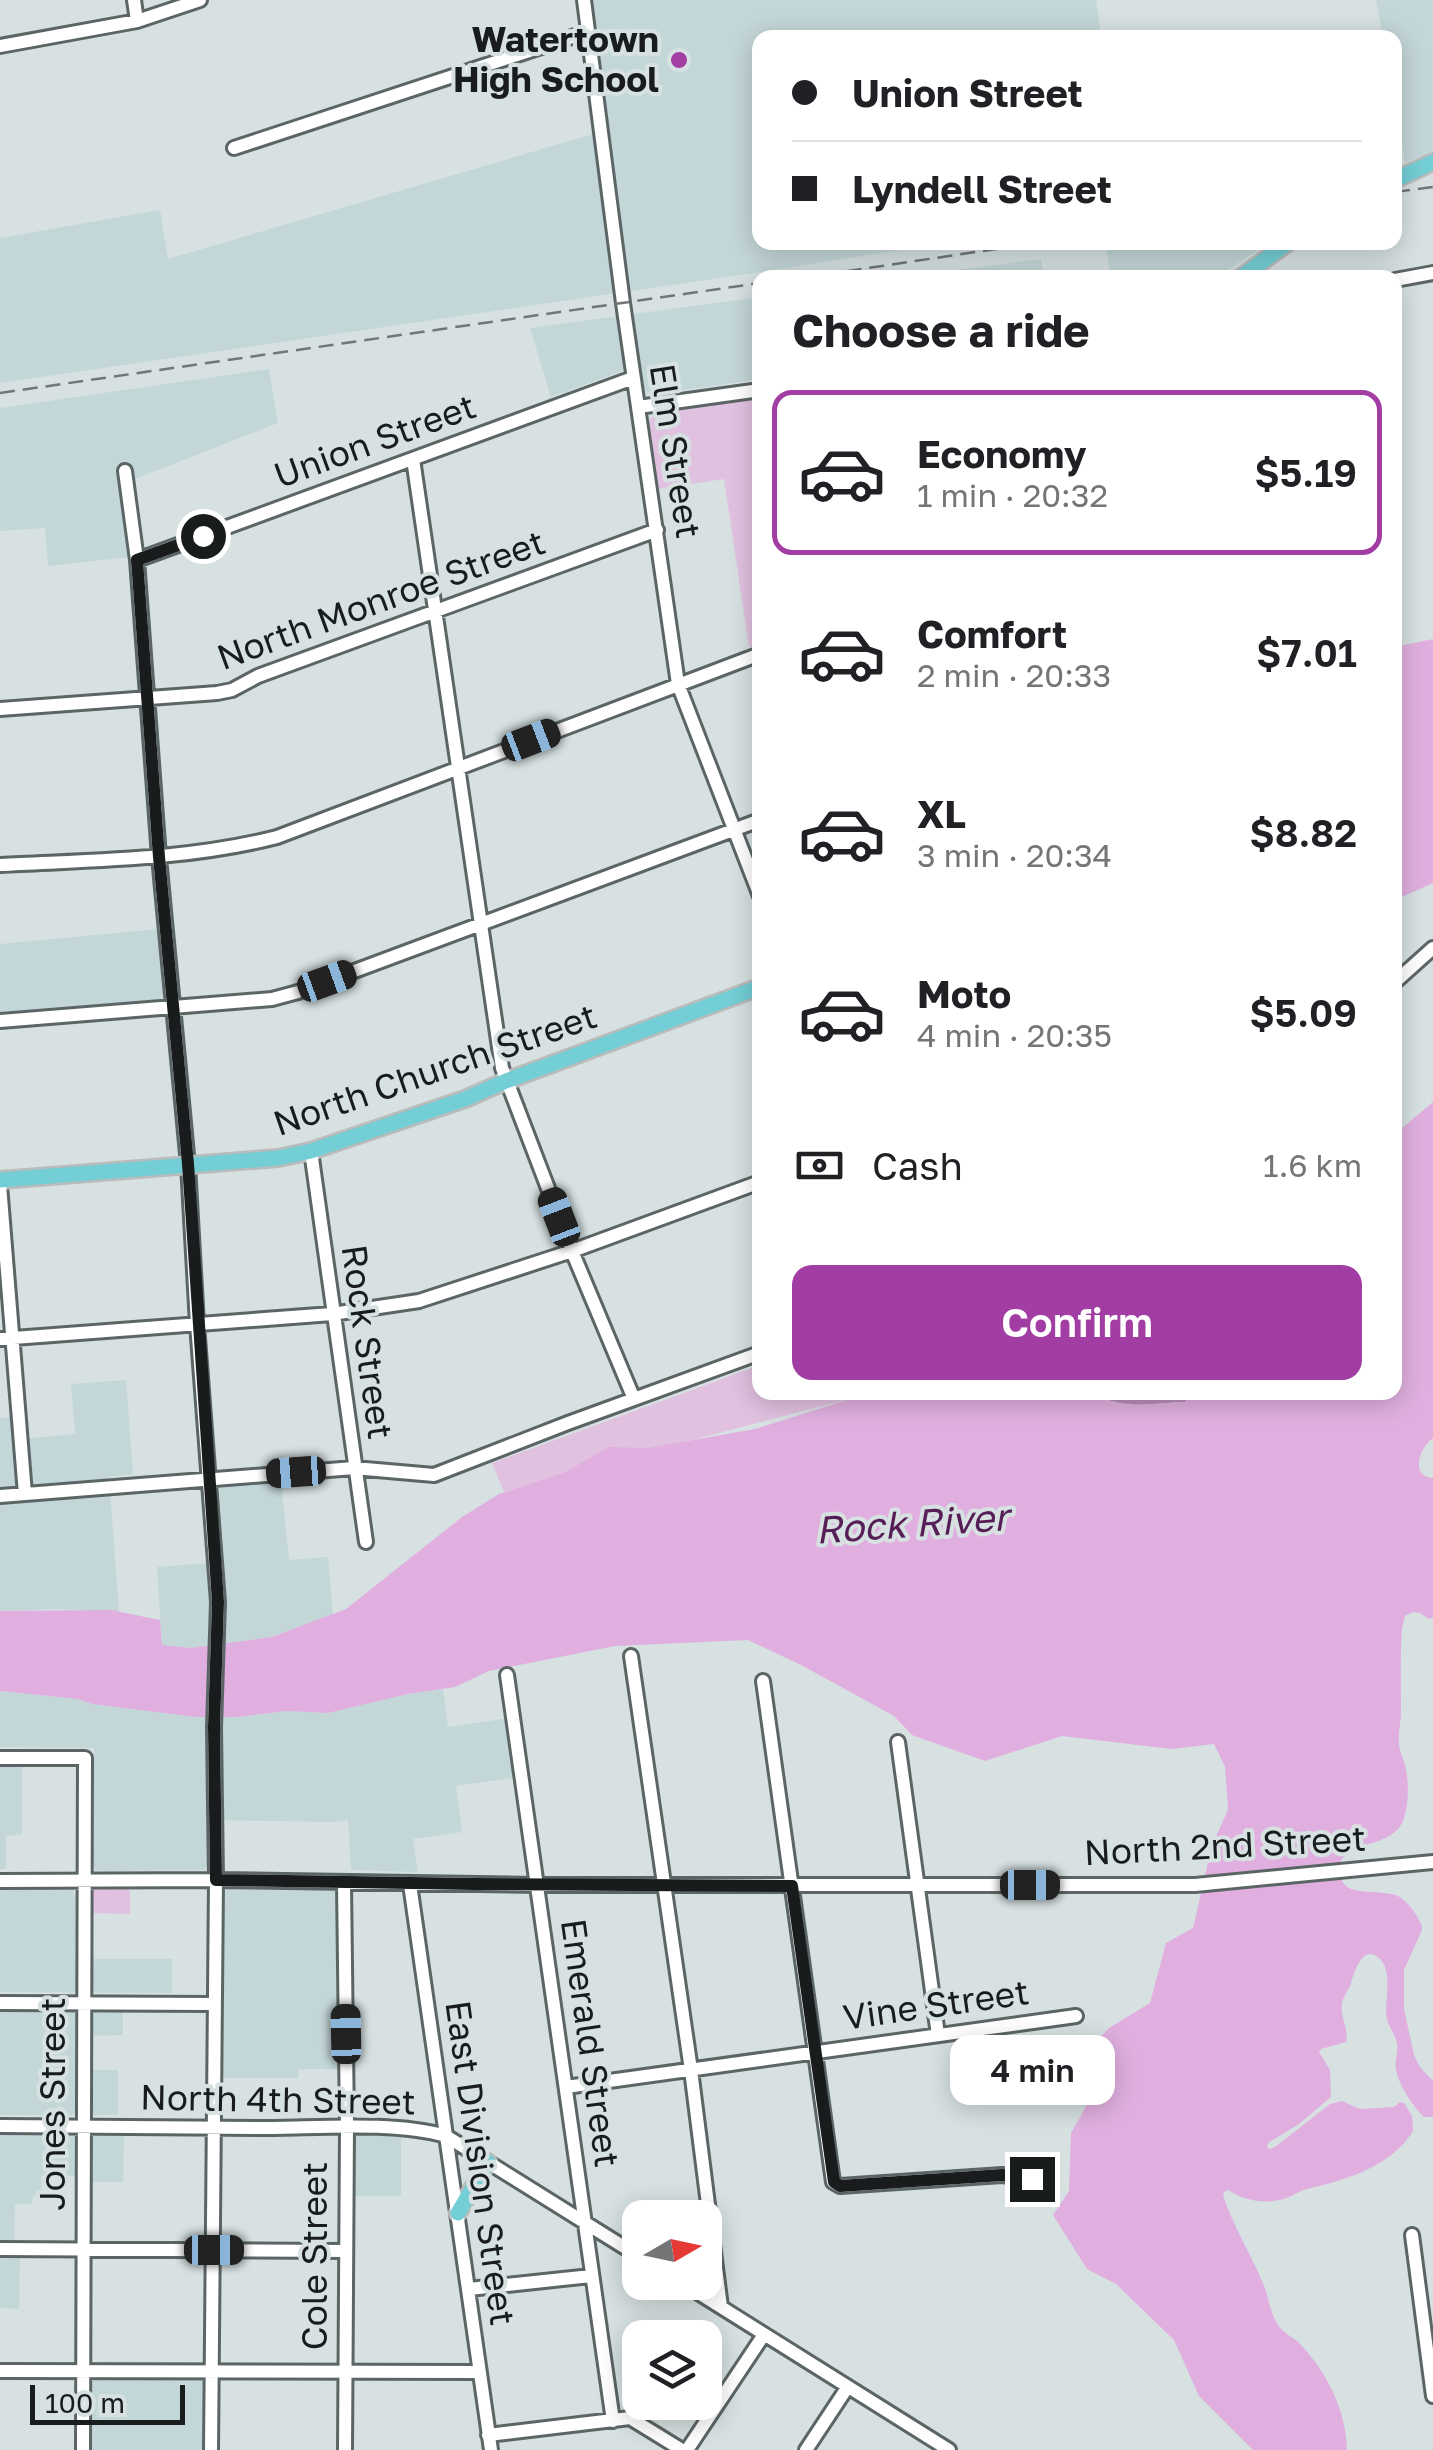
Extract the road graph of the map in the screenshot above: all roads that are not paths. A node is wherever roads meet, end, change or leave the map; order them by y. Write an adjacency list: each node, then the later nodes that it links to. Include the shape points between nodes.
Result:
1 (134, 0): 4 (street)
2 (200, 0): 4 (street)
3 (584, 0): 5 (street, Elm Street)
4 (137, 20): 6 (street)
5 (588, 32): 7 (street); 14 (street, Elm Street)
6 (0, 46)
7 (234, 148)
8 (1433, 162): 9 (main road)
9 (1402, 177)
10 (1280, 250): 11 (main road)
11 (1256, 270)
12 (1433, 273): 13 (street)
13 (1402, 279)
14 (634, 378): 16 (street, Elm Street); 17 (street, Union Street)
15 (752, 391): 16 (street)
16 (638, 408): 19 (street, Elm Street)
17 (413, 459): 20 (street, Union Street); 21 (street)
18 (125, 470): 20 (street)
19 (657, 530): 21 (street, North Monroe Street); 23 (street, Elm Street)
20 (137, 560): 24 (street)
21 (436, 611): 24 (street, North Monroe Street, via 232,690); 26 (street)
22 (752, 657): 23 (street)
23 (678, 684): 26 (street); 28 (street, Elm Street)
24 (147, 700): 25 (street, North Monroe Street); 29 (street)
25 (0, 709)
26 (458, 767): 29 (street, via 277,837); 32 (street)
27 (752, 823): 28 (street)
28 (733, 830): 31 (street, Elm Street); 32 (street)
29 (159, 857): 30 (street); 36 (street)
30 (0, 864)
31 (752, 876)
32 (481, 923): 36 (street, via 298,992); 38 (street)
33 (1433, 948): 34 (street)
34 (1402, 976)
35 (752, 990): 38 (main road, North Church Street)
36 (174, 1007): 37 (street); 40 (street)
37 (0, 1021)
38 (506, 1081): 39 (main road, North Church Street); 43 (street)
39 (311, 1151): 40 (main road, North Church Street); 44 (street, Rock Street)
40 (188, 1164): 41 (main road, North Church Street); 45 (street)
41 (0, 1183): 46 (street)
42 (752, 1185): 43 (street)
43 (572, 1251): 44 (street, via 419,1302); 48 (street)
44 (332, 1314): 45 (street); 49 (street, Rock Street)
45 (198, 1324): 46 (street); 50 (street)
46 (6, 1339): 51 (street)
47 (752, 1356): 48 (street)
48 (634, 1400): 49 (street, via 434,1475)
49 (354, 1468): 50 (street); 53 (street, Rock Street)
50 (210, 1479): 51 (street); 61 (street, via 218,1602)
51 (24, 1494): 52 (street)
52 (0, 1496)
53 (366, 1542)
54 (631, 1656): 67 (street)
55 (508, 1674): 66 (street, Emerald Street)
56 (763, 1681): 68 (street)
57 (898, 1742): 65 (street)
58 (0, 1758): 60 (street, Jones Street, via 85,1758)
59 (1433, 1862): 65 (street, North 2nd Street, via 1195,1885)
60 (84, 1880): 61 (street, North 2nd Street); 62 (street, North 2nd Street); 69 (street, Jones Street)
61 (216, 1880): 63 (street, North 2nd Street); 71 (street)
62 (0, 1881)
63 (344, 1883): 64 (street, North 2nd Street); 80 (street, Cole Street)
64 (410, 1884): 66 (street, North 2nd Street); 81 (street, East Division Street)
65 (918, 1884): 68 (street, North 2nd Street); 73 (street)
66 (538, 1885): 67 (street, North 2nd Street); 76 (street, Emerald Street)
67 (664, 1885): 68 (street, North 2nd Street); 75 (street)
68 (792, 1886): 74 (street)
69 (84, 2002): 70 (street); 71 (street); 78 (street, Jones Street)
70 (0, 2003)
71 (214, 2004): 79 (street)
72 (1076, 2016): 73 (street, Vine Street)
73 (938, 2035): 74 (street, Vine Street)
74 (814, 2052): 75 (street, Vine Street); 83 (street, via 834,2182 840,2186 1002,2175)
75 (691, 2070): 76 (street, Vine Street); 95 (street)
76 (566, 2087): 85 (street, Emerald Street)
77 (0, 2126): 78 (street, North 4th Street)
78 (83, 2126): 79 (street, North 4th Street); 88 (street, Jones Street)
79 (214, 2128): 80 (street, North 4th Street); 90 (street)
80 (347, 2128): 81 (street, North 4th Street); 91 (street, Cole Street)
81 (446, 2136): 82 (street, North 4th Street); 84 (street, East Division Street)
82 (488, 2162): 84 (main road); 85 (street, North 4th Street)
83 (1032, 2179)
84 (458, 2213): 93 (street, East Division Street)
85 (585, 2222): 87 (street, North 4th Street); 92 (street, Emerald Street)
86 (1412, 2236): 97 (street)
87 (622, 2245)
88 (83, 2249): 89 (street); 90 (street); 100 (street, Jones Street)
89 (0, 2250)
90 (214, 2250): 91 (street); 98 (street)
91 (345, 2251): 99 (street, Cole Street)
92 (591, 2276): 93 (street); 105 (street, Emerald Street)
93 (469, 2289): 102 (street, East Division Street)
94 (709, 2300): 95 (street)
95 (720, 2307): 96 (street)
96 (763, 2336): 103 (street); 111 (street)
97 (1430, 2356): 104 (street)
98 (212, 2370): 99 (street); 100 (street); 108 (street)
99 (344, 2370): 102 (street); 109 (street, Cole Street)
100 (83, 2371): 101 (street); 107 (street, Jones Street)
101 (0, 2372)
102 (479, 2372): 106 (street, East Division Street)
103 (847, 2388): 112 (street); 113 (street)
104 (1433, 2396)
105 (613, 2420): 106 (street); 111 (street, via 630,2418)
106 (488, 2434): 110 (street, East Division Street)
107 (83, 2450)
108 (211, 2450)
109 (345, 2450)
110 (491, 2450)
111 (684, 2450)
112 (806, 2450)
113 (949, 2450)

